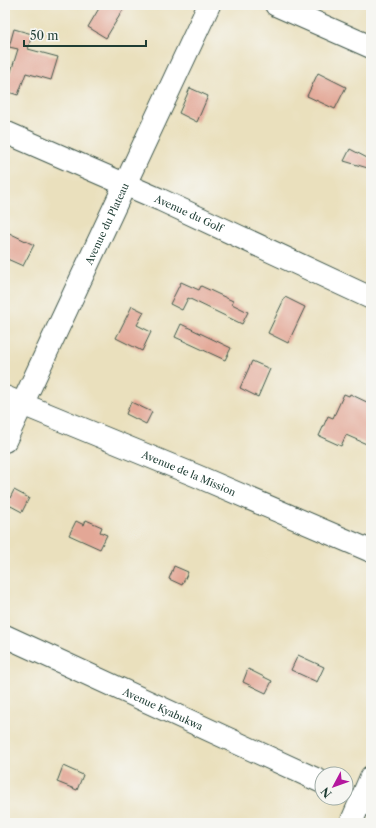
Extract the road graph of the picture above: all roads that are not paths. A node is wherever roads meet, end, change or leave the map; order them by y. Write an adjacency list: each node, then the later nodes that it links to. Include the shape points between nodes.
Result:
1 (209, 5): 5 (street, Avenue du Plateau)
2 (276, 5): 3 (street)
3 (371, 47)
4 (5, 132): 5 (street, Avenue du Golf)
5 (126, 184): 6 (street, Avenue du Golf); 7 (street, Avenue du Plateau)
6 (371, 298)
7 (13, 401): 8 (street, Avenue du Plateau); 9 (street, Avenue de la Mission)
8 (5, 441)
9 (371, 551)
10 (5, 636): 12 (street, Avenue Kyabukwa)
11 (371, 777): 13 (street)
12 (314, 778)
13 (354, 796)
14 (352, 806): 15 (street)
15 (351, 823)

